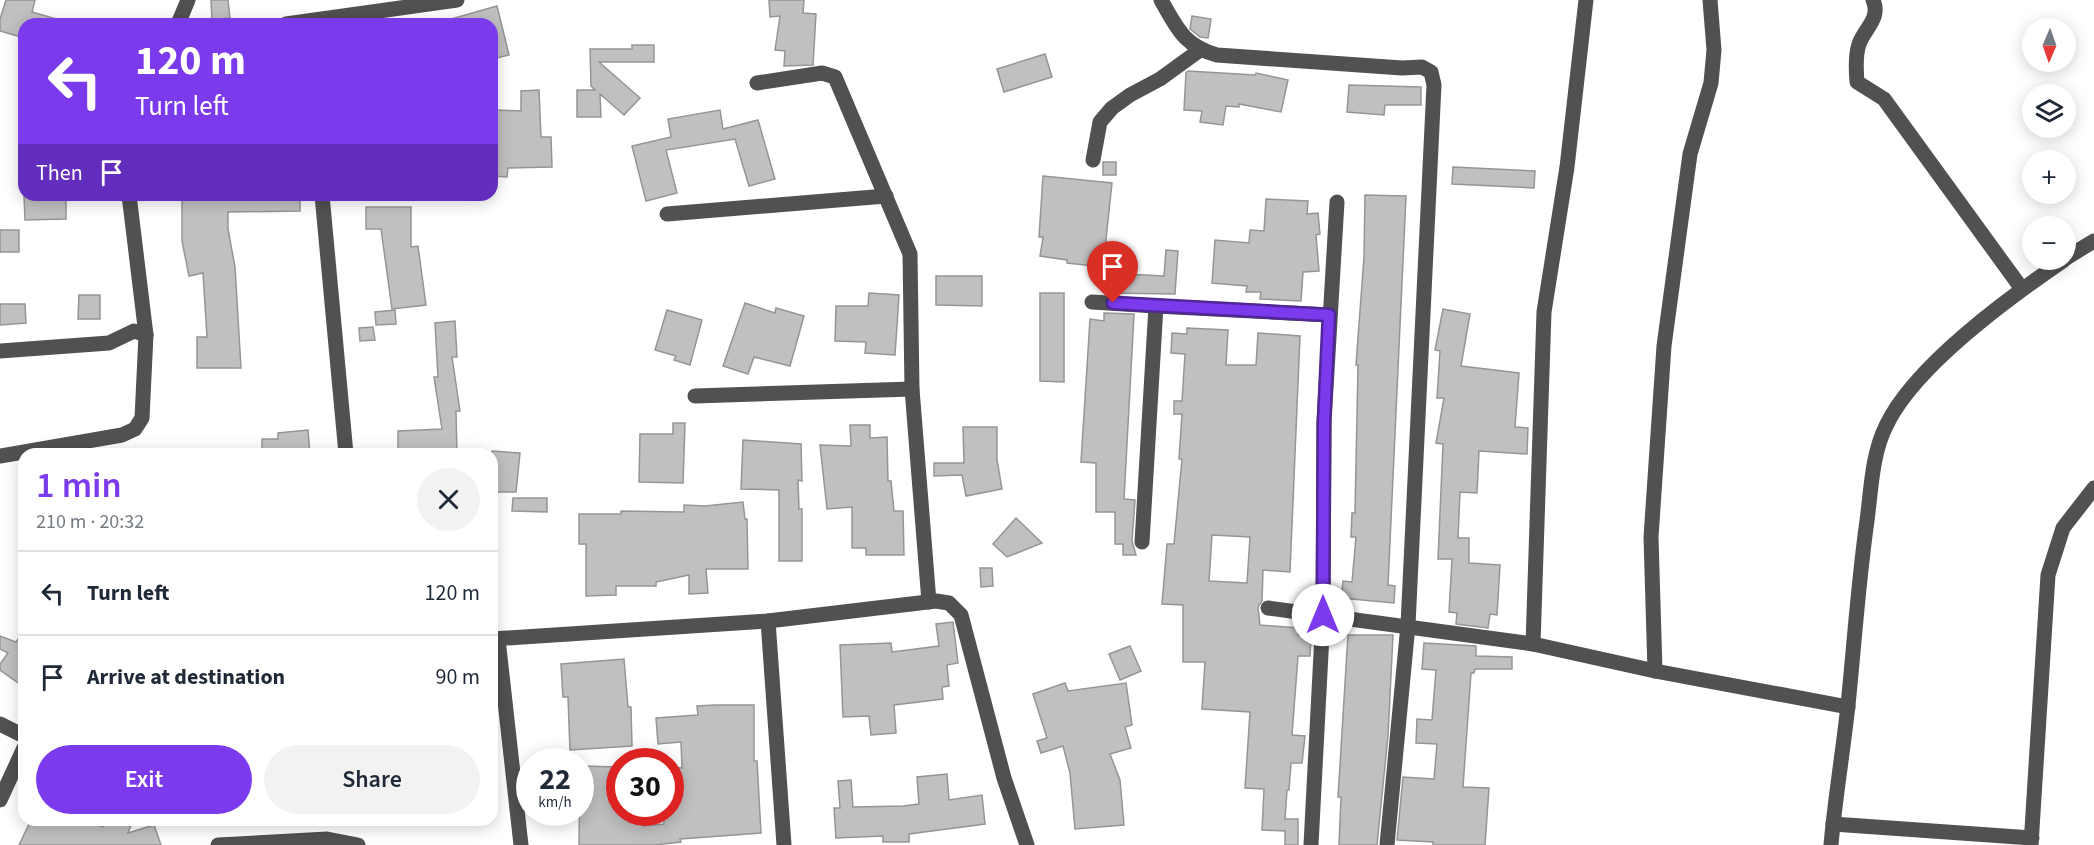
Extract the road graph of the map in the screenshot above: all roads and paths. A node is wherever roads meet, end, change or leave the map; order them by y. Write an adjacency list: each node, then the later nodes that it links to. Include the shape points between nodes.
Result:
1 (188, 0): 7 (street)
2 (457, 0): 8 (street)
3 (1161, 0): 9 (street, via 1179,33)
4 (1586, 0): 40 (street, via 1568,167 1544,312)
5 (1710, 0): 42 (street, via 1714,50 1711,83 1690,154 1664,346 1651,537)
6 (1873, 0): 20 (street, via 1876,8 1872,24 1859,44 1857,82 1884,99)
7 (180, 18)
8 (329, 18)
9 (1200, 50): 11 (street, via 1112,108 1100,122); 38 (street, via 1217,55 1422,67 1431,72 1434,85)
10 (757, 83): 12 (street, via 822,73 835,77)
11 (1093, 160)
12 (886, 196): 16 (street); 26 (street, via 910,255)
13 (130, 201): 24 (street)
14 (323, 201): 29 (street)
15 (1337, 202): 23 (street)
16 (667, 214)
17 (2094, 241): 18 (street)
18 (2076, 252)
19 (2049, 270): 20 (street)
20 (2022, 289): 43 (street, via 1931,365 1885,426 1860,572)
21 (1092, 302): 22 (street)
22 (1156, 306): 23 (street); 33 (street)
23 (1329, 315): 36 (street)
24 (146, 335): 25 (street, via 134,331 109,343); 28 (street, via 142,418 135,429 123,435)
25 (0, 351)
26 (912, 389): 27 (street); 34 (street)
27 (694, 396)
28 (47, 448)
29 (345, 448)
30 (18, 453): 31 (street)
31 (0, 456)
32 (2094, 488): 49 (street, via 2063,528 2048,575)
33 (1142, 542)
34 (929, 602): 37 (street); 54 (street, via 949,603 961,615 1004,778)
35 (1268, 608): 36 (street)
36 (1323, 615): 38 (street); 55 (street)
37 (768, 621): 39 (street); 53 (street)
38 (1408, 625): 40 (street); 56 (street)
39 (498, 639)
40 (1533, 644): 42 (street)
41 (498, 663): 52 (street)
42 (1655, 671): 43 (street)
43 (1848, 707): 48 (street)
44 (0, 724): 45 (street)
45 (18, 733)
46 (18, 761): 47 (street)
47 (0, 800)
48 (1833, 824): 49 (street); 57 (street)
49 (2031, 842)
50 (218, 845): 51 (street, via 327,839)
51 (358, 845)
52 (521, 845)
53 (784, 845)
54 (1027, 845)
55 (1311, 845)
56 (1387, 845)
57 (1831, 845)

